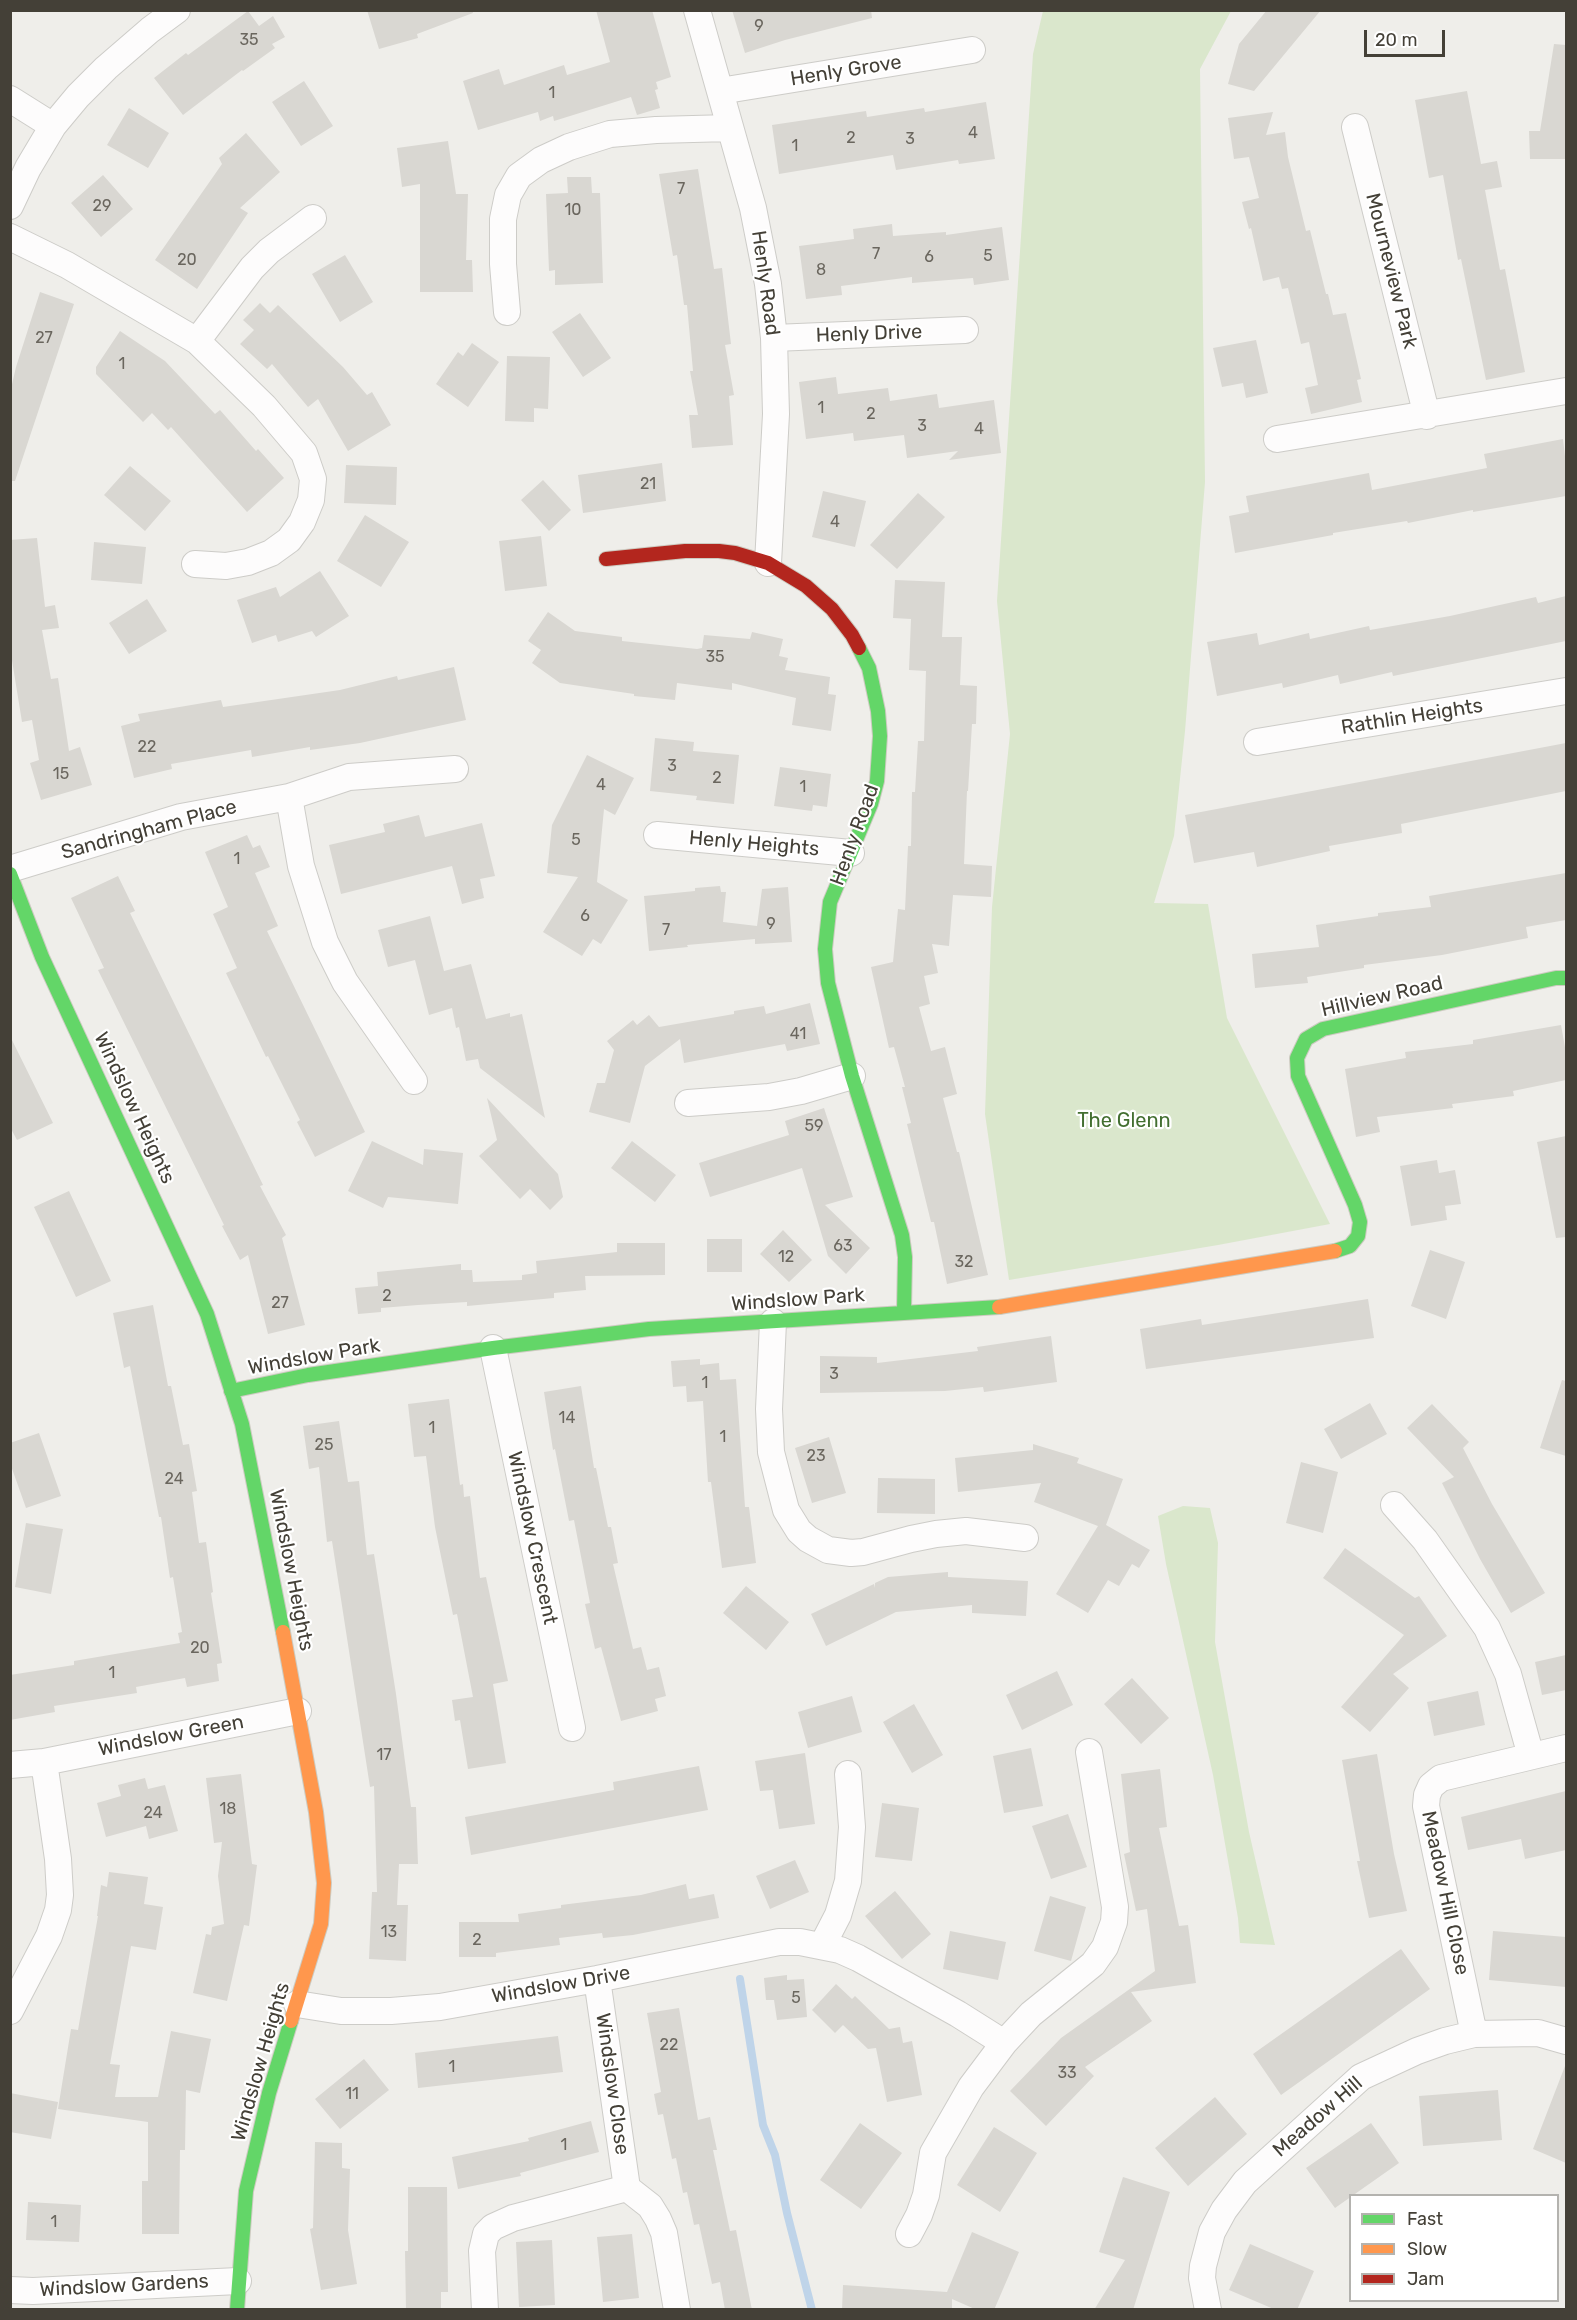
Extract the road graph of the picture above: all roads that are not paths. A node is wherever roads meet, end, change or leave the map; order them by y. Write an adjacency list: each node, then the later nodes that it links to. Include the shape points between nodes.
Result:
1 (177, 10): 6 (street, via 106,68)
2 (697, 10): 4 (street, Henly Road)
3 (972, 51): 4 (street, Henly Grove)
4 (720, 91): 8 (street, Henly Road)
5 (10, 99): 6 (street)
6 (53, 126): 9 (street)
7 (1355, 127): 17 (street, Mourneview Park)
8 (730, 128): 12 (street, via 610,134 569,147 519,176 508,195 503,219); 14 (street, Henly Road, via 755,217)
9 (10, 206)
10 (313, 218): 15 (street, via 252,268)
11 (10, 237): 15 (street, via 68,265)
12 (507, 312)
13 (965, 330): 14 (street, Henly Drive)
14 (774, 338): 20 (street, Henly Road, via 776,414)
15 (197, 341): 21 (street, via 264,406 304,453 312,471 313,489 302,522 289,540 271,553 236,565)
16 (1566, 391): 17 (street)
17 (1427, 416): 18 (street)
18 (1276, 440)
19 (606, 559): 20 (street, Henly Road, via 719,551)
20 (768, 563): 27 (street, Henly Road, via 806,586 832,609 852,634 869,668 878,711 877,781)
21 (195, 564)
22 (1566, 691): 23 (street, Rathlin Heights)
23 (1257, 742)
24 (455, 769): 25 (street, Sandringham Place, via 349,777)
25 (289, 796): 28 (street, Sandringham Place, via 181,817); 32 (street, via 301,866 325,942 345,982)
26 (657, 835): 27 (street, Henly Heights)
27 (851, 854): 31 (street, Henly Road, via 830,902 825,949 828,983)
28 (10, 869)
29 (10, 874): 38 (street, Windslow Heights, via 42,957 187,1267 207,1314)
30 (1566, 978): 34 (street, Hillview Road, via 1323,1029 1306,1039 1297,1058 1298,1076 1355,1205)
31 (852, 1076): 33 (street, via 769,1097); 35 (street, Henly Road, via 902,1235)
32 (414, 1081)
33 (688, 1103)
34 (1360, 1232): 35 (street, Windslow Park, via 1350,1246 1336,1252 1002,1307)
35 (904, 1312): 36 (street, Windslow Park)
36 (773, 1322): 37 (street, Windslow Park, via 649,1329); 40 (street, via 771,1452 786,1510 808,1539 828,1550 851,1553 966,1531)
37 (493, 1348): 38 (street, Windslow Park, via 308,1375); 42 (street, Windslow Crescent)
38 (231, 1391): 41 (street, Windslow Heights, via 242,1424)
39 (1394, 1505): 45 (street, via 1425,1540 1488,1628 1508,1674)
40 (1025, 1538)
41 (298, 1711): 46 (street, Windslow Green); 51 (street, Windslow Heights, via 324,1883 321,1924)
42 (572, 1728)
43 (1566, 1748): 45 (street, Meadow Hill Close)
44 (1089, 1752): 55 (street, via 1114,1893 1110,1934 1093,1964 1031,2014)
45 (1531, 1756): 53 (street, Meadow Hill Close, via 1441,1778 1427,1795 1426,1806)
46 (44, 1762): 47 (street, Windslow Green); 52 (street, via 58,1859 58,1910 49,1936)
47 (10, 1765)
48 (848, 1774): 49 (street, via 852,1827 848,1881 838,1915)
49 (822, 1946): 50 (street, Windslow Drive, via 779,1942); 55 (street, Windslow Drive, via 858,1958)
50 (597, 1979): 51 (street, Windslow Drive, via 440,2007 341,2011); 56 (street, Windslow Close)
51 (297, 2004): 58 (street, Windslow Heights, via 246,2191)
52 (10, 2011)
53 (1474, 2034): 54 (street, Meadow Hill, via 1538,2033); 63 (street, Meadow Hill, via 1417,2051 1361,2077 1245,2182 1218,2219 1208,2243 1202,2278)
54 (1566, 2041)
55 (1004, 2043): 57 (street, via 941,2137 933,2154 926,2195)
56 (627, 2188): 61 (street, via 513,2218 493,2227 483,2242); 62 (street, via 650,2206 661,2226)
57 (909, 2234)
58 (238, 2281): 59 (street, Windslow Gardens); 60 (street, Windslow Heights)
59 (10, 2290)
60 (237, 2310)
61 (485, 2310)
62 (677, 2310)
63 (1208, 2310)

